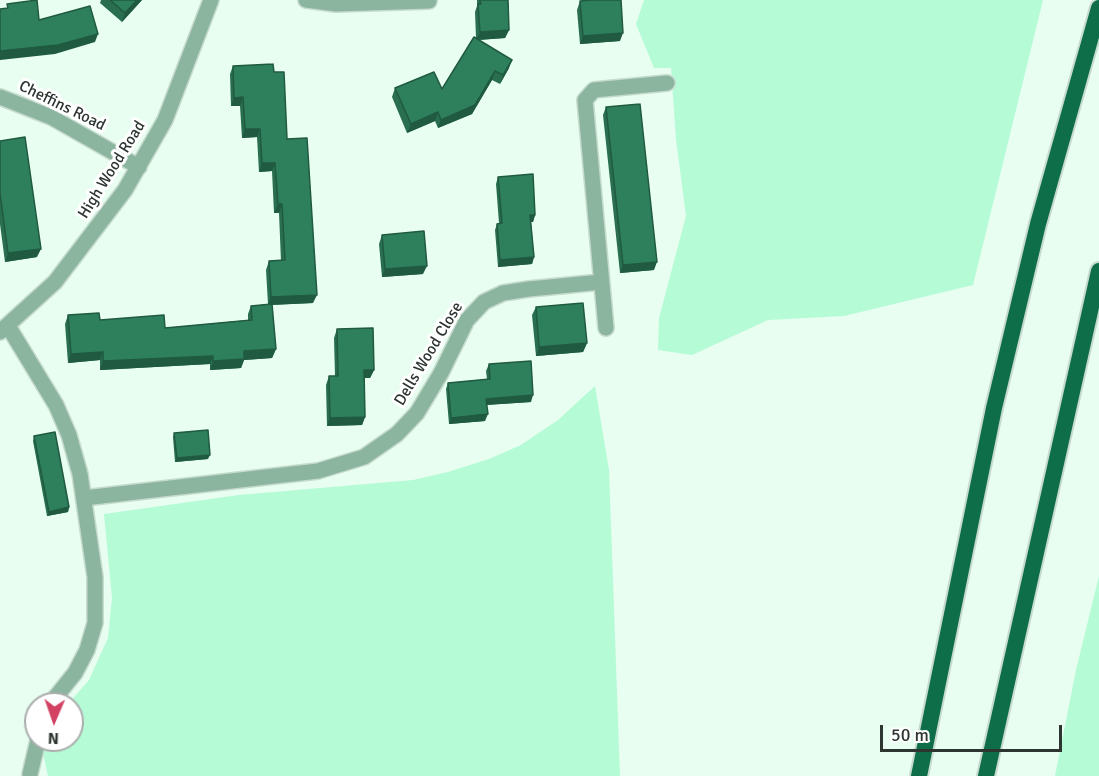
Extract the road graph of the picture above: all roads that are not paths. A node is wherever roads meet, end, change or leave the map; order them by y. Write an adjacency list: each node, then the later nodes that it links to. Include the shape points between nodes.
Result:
1 (211, 0): 7 (street, High Wood Road, via 165,120)
2 (306, 0): 3 (street, via 351,4)
3 (429, 1)
4 (1099, 8): 16 (highway, via 1038,224 997,396)
5 (667, 83): 9 (street, via 594,90 585,100)
6 (0, 97): 7 (street, Cheffins Road, via 51,117)
7 (139, 167): 11 (street, High Wood Road, via 105,219 55,282)
8 (1099, 271): 17 (highway)
9 (601, 282): 10 (street); 12 (street, Dells Wood Close, via 503,293 484,302 467,320 417,413 397,434 356,460 312,472)
10 (606, 328)
11 (4, 329): 12 (street, via 29,358 64,421)
12 (84, 498): 13 (street, via 95,577 95,623 82,661)
13 (59, 692)
14 (35, 752): 15 (street)
15 (30, 774)
16 (919, 776)
17 (986, 776)

